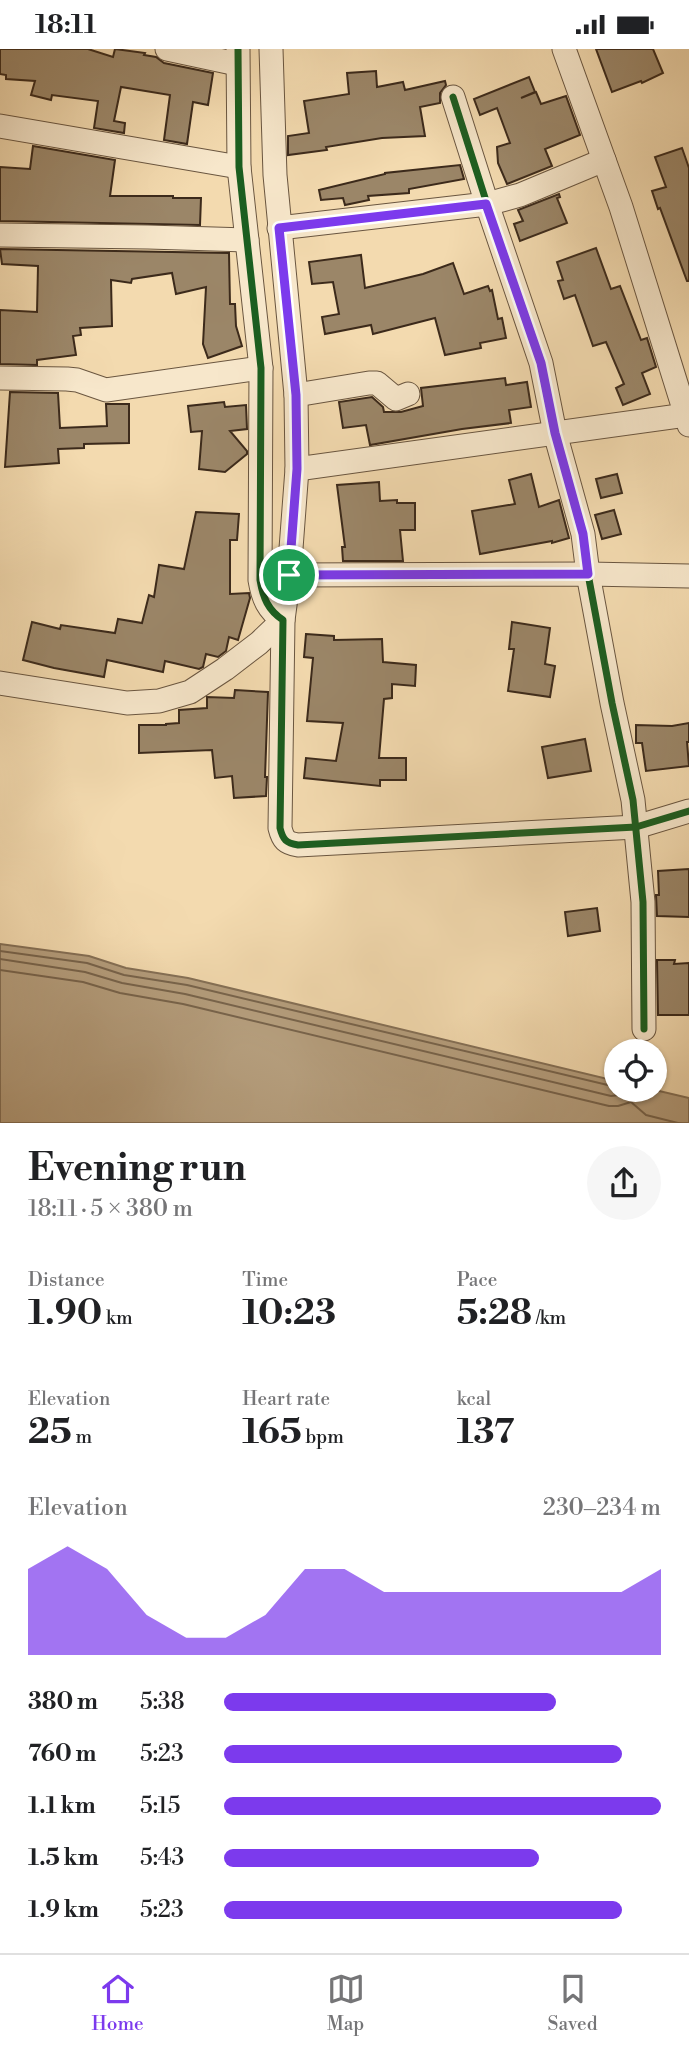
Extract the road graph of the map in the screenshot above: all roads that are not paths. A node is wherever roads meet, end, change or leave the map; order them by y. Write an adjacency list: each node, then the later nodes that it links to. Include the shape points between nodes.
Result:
1 (167, 49): 4 (street)
2 (271, 49): 10 (street)
3 (564, 49): 7 (street)
4 (237, 56): 8 (street)
5 (453, 97): 9 (street)
6 (0, 126): 8 (street)
7 (604, 160): 9 (street); 17 (street)
8 (239, 167): 12 (street)
9 (486, 204): 10 (street); 18 (street, via 541,363)
10 (279, 228): 16 (street)
11 (0, 235): 12 (street)
12 (247, 240): 13 (street)
13 (261, 368): 14 (street, via 106,390 76,380); 23 (street, via 260,580 270,611)
14 (0, 378)
15 (408, 394): 16 (street, via 396,399 377,383 369,383)
16 (296, 395): 19 (street)
17 (687, 420): 18 (street)
18 (555, 433): 19 (street); 20 (street, via 583,534)
19 (297, 469): 21 (street)
20 (588, 574): 21 (street); 22 (street); 26 (street)
21 (289, 575): 23 (street)
22 (689, 576)
23 (283, 619): 24 (street, via 225,669 190,692 159,701 127,703); 26 (street, via 280,828 288,844)
24 (0, 683)
25 (689, 811): 26 (street)
26 (636, 827): 27 (street, via 643,902)
27 (644, 1029)

